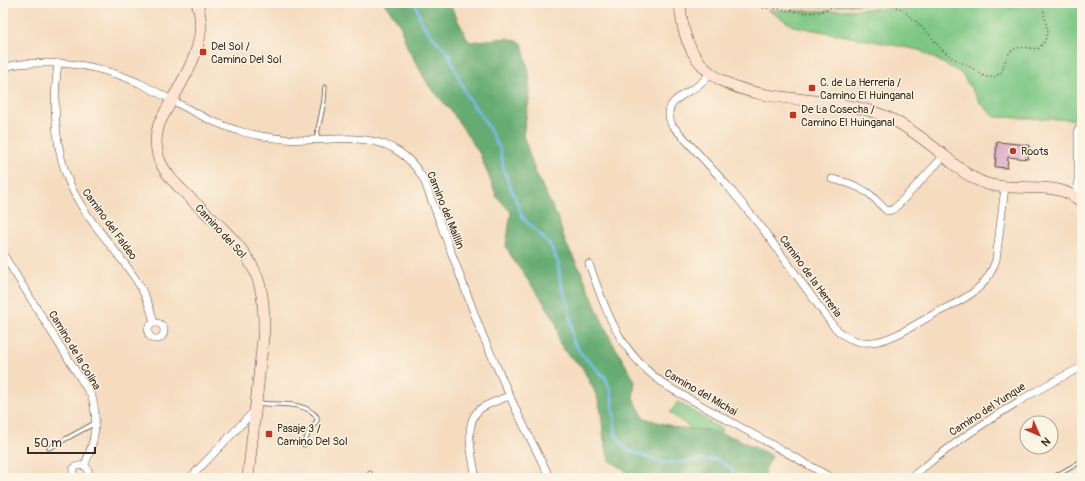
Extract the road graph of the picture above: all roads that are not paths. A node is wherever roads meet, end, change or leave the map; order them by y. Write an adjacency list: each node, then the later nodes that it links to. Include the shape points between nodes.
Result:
1 (197, 3): 7 (street, Camino del Sol, via 201,22 199,43 194,59)
2 (680, 3): 5 (street, via 683,28 689,44 698,60)
3 (58, 63): 4 (street, via 22,64); 7 (street, via 90,67 116,74); 16 (street, Camino del Faldeo, via 56,129 66,176 86,214 141,287 149,303)
4 (3, 68)
5 (710, 73): 10 (street, via 724,83 749,92 856,107 880,114 911,131); 12 (street, Camino de la Herreria, via 673,102 669,115 672,125 762,228 834,327 853,340 867,342 886,339 968,296 982,284 997,255)
6 (325, 87): 9 (lane)
7 (171, 100): 9 (street, Camino del Maillin, via 206,118 242,132 278,139); 19 (street, Camino del Sol, via 156,135 157,154 162,166 176,184 241,249 259,282 263,298 264,329)
8 (1078, 130): 13 (street)
9 (316, 139): 18 (street, Camino del Maillin, via 353,138 378,142 400,152 416,167 427,188 482,334)
10 (944, 156): 11 (street, via 892,210 887,211 869,193 846,182); 12 (street, via 972,178)
11 (832, 179)
12 (1005, 187): 13 (street, via 1058,189)
13 (1078, 199)
14 (3, 254): 20 (street, Camino de la Colina, via 88,389 94,405)
15 (589, 264): 33 (street, Camino del Michai, via 618,335 632,356 650,374 670,388)
16 (154, 323)
17 (1082, 367): 34 (street, Camino del Yunque, via 1002,411)
18 (509, 396): 31 (street, via 482,408 473,418 470,436); 32 (street, Camino del Maillin)
19 (255, 406): 21 (lane, via 299,406 315,414 317,421 309,431); 28 (street); 29 (street, Camino del Sol)
20 (96, 423): 22 (lane); 24 (street, Camino de la Colina, via 94,442)
21 (304, 444)
22 (49, 448)
23 (1082, 461): 35 (lane)
24 (84, 466): 26 (street, Camino de la Colina, via 74,468); 27 (street, Camino de la Colina, via 88,472)
25 (370, 473): 30 (lane)
26 (76, 478)
27 (85, 478)
28 (190, 478)
29 (248, 478)
30 (371, 478)
31 (476, 478)
32 (550, 478)
33 (832, 478)
34 (910, 478)
35 (1052, 478)

